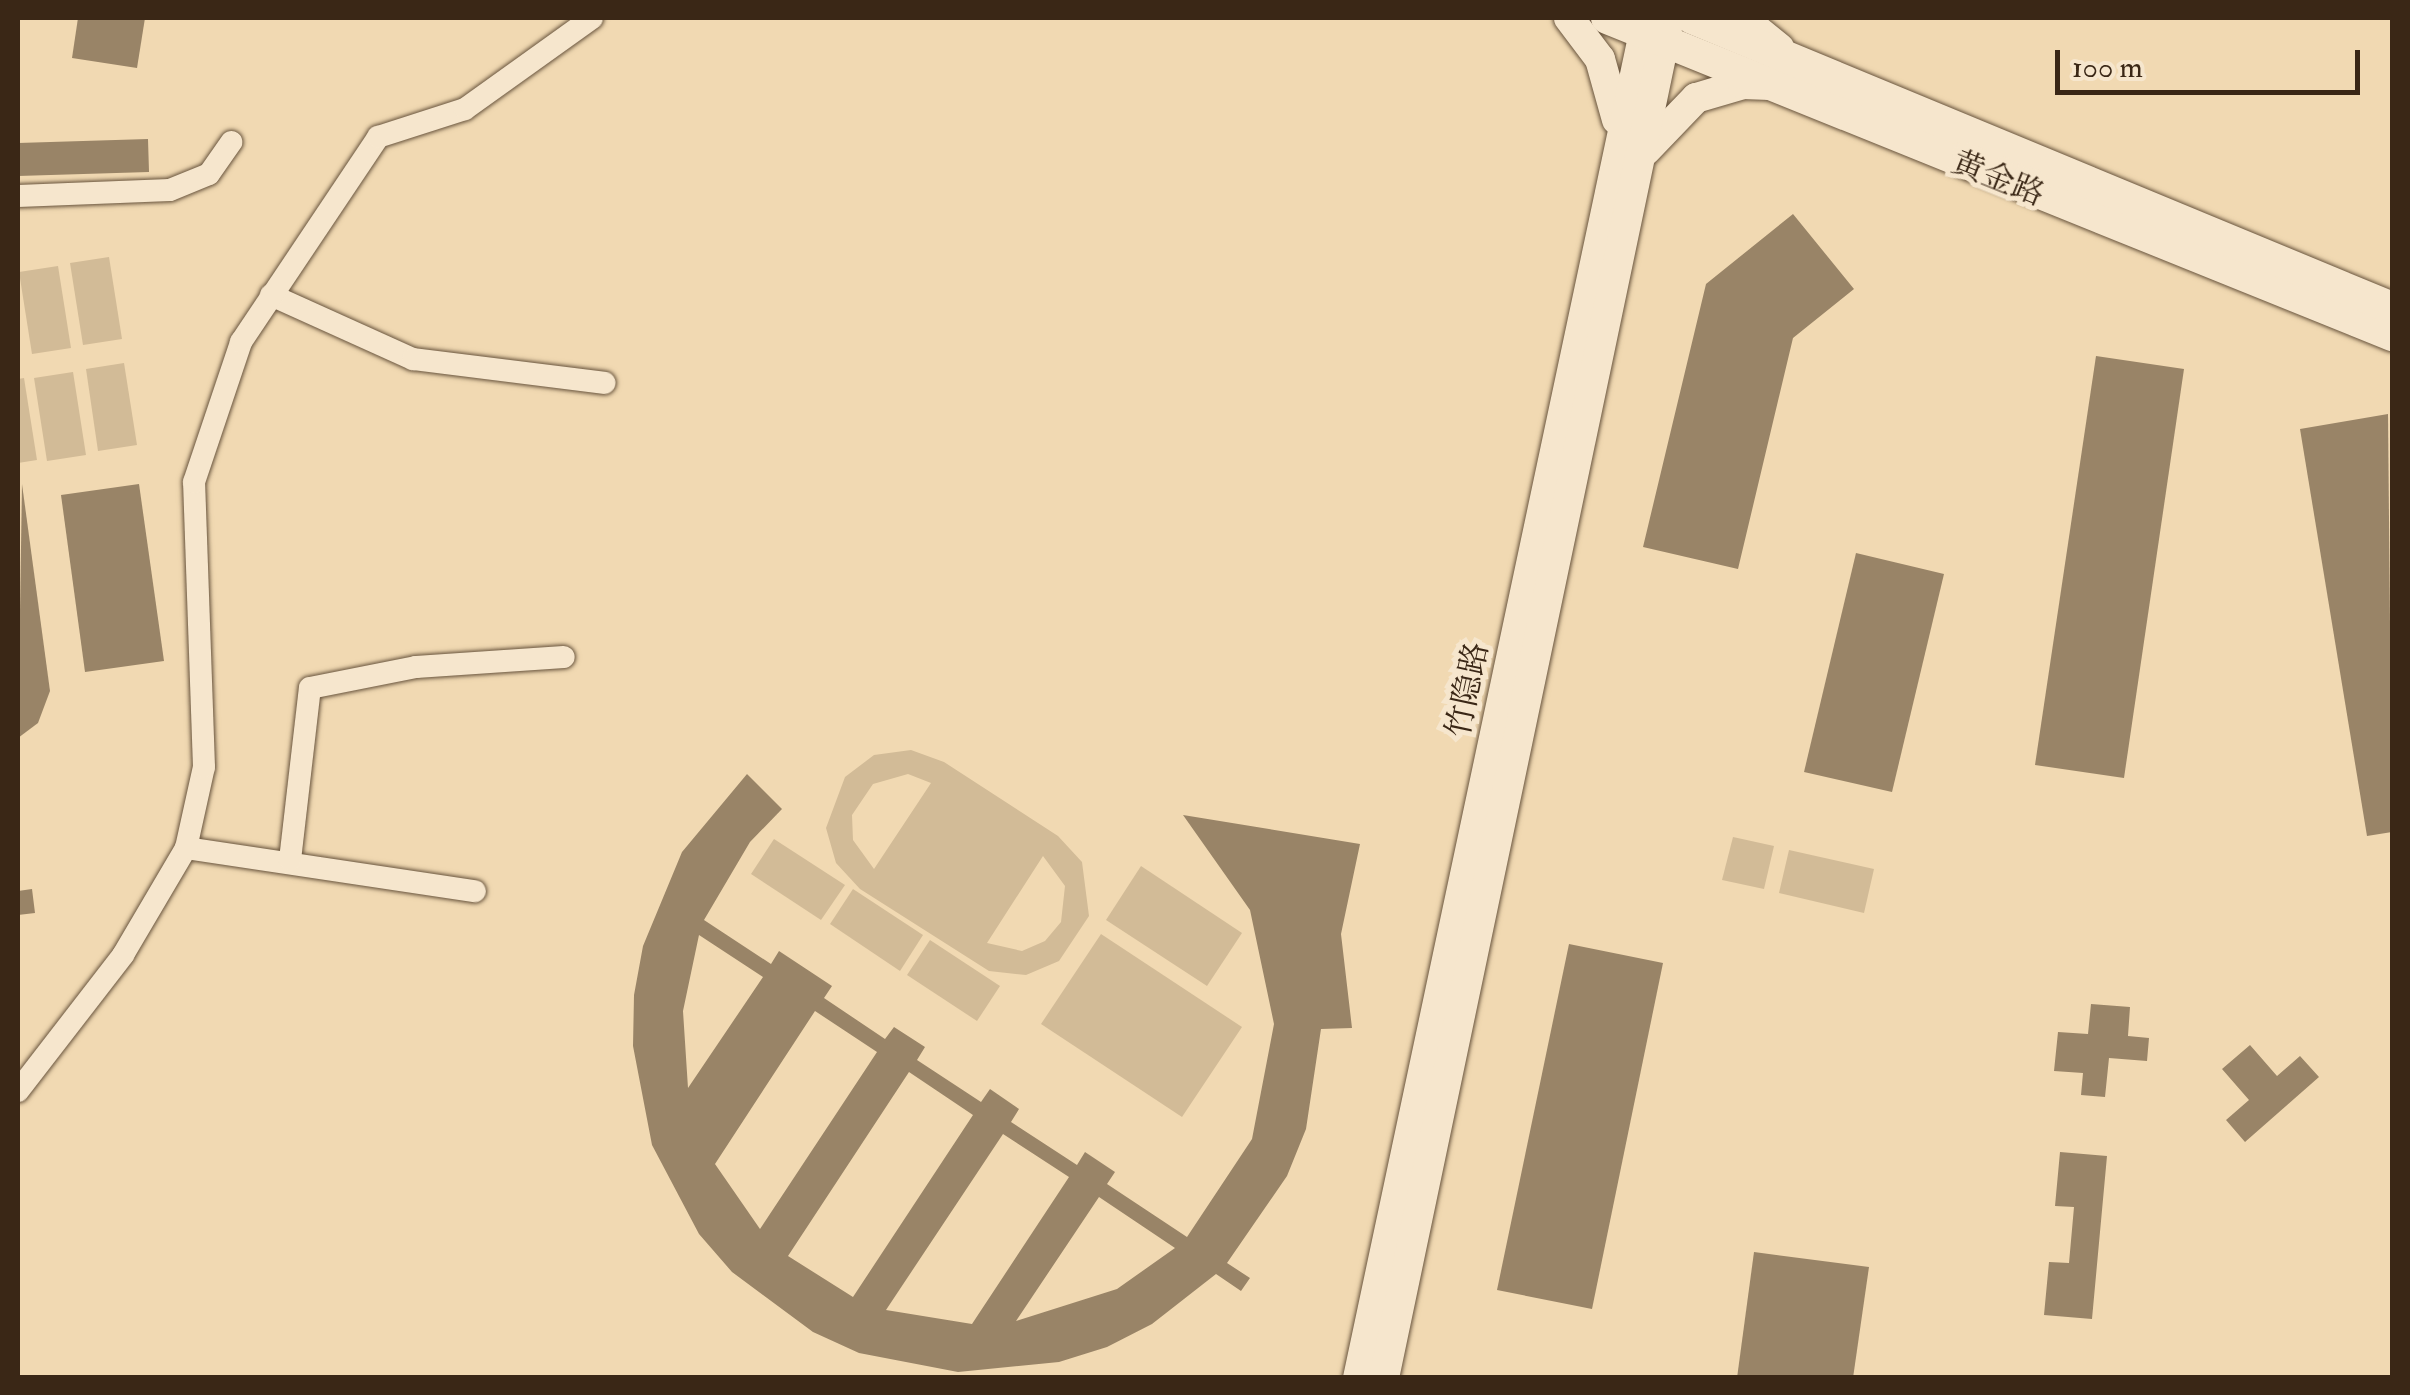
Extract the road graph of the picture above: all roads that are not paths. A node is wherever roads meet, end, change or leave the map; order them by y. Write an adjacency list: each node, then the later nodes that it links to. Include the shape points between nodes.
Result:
1 (592, 18): 11 (street, via 466,109 378,137)
2 (1569, 18): 9 (street, via 1616,92)
3 (1607, 18): 6 (main road, 黄金路)
4 (1692, 18): 7 (main road, 黄金路)
5 (1742, 18): 7 (street)
6 (1656, 27): 7 (main road, 黄金路); 9 (street, 竹隐路)
7 (1783, 73): 9 (street, via 1696,98); 12 (main road, 黄金路); 13 (main road, 黄金路)
8 (232, 142): 10 (street, via 209,174 170,190)
9 (1629, 155): 20 (street, 竹隐路); 21 (street, 竹隐路)
10 (18, 196)
11 (271, 295): 14 (street, via 413,359); 16 (street, via 241,342 194,482 204,767)
12 (2392, 308)
13 (2392, 334)
14 (605, 383)
15 (564, 656): 17 (street, via 416,667 310,688)
16 (186, 848): 17 (street); 19 (street, via 123,955)
17 (290, 860): 18 (street)
18 (475, 891)
19 (18, 1091)
20 (1358, 1378)
21 (1384, 1378)

